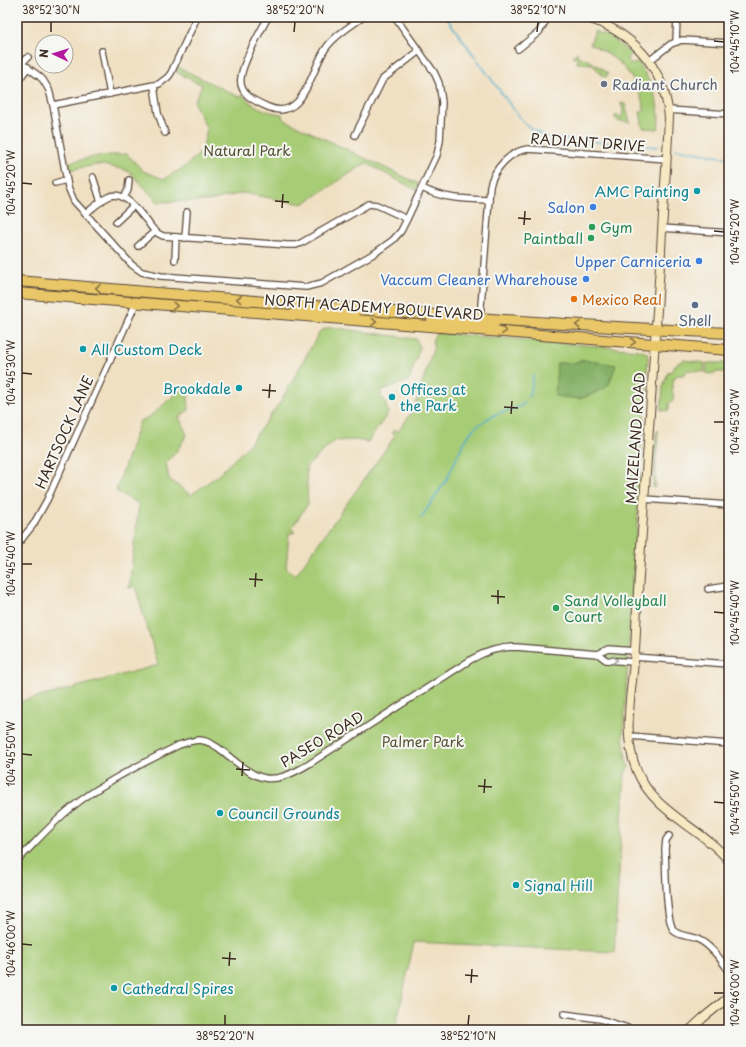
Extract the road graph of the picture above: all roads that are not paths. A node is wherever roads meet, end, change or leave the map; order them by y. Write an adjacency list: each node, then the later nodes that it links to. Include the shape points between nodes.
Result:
1 (197, 17): 19 (street, via 168,77)
2 (268, 17): 3 (street, via 243,68 241,79 246,94 277,110 289,109 301,98 326,48)
3 (363, 17)
4 (395, 17): 12 (street)
5 (548, 17): 10 (street, via 539,32)
6 (584, 17): 15 (main road, MAIZELAND ROAD, via 620,32)
7 (677, 17): 8 (street)
8 (676, 42): 9 (street, via 688,40); 15 (street)
9 (729, 43)
10 (518, 49)
11 (102, 51): 20 (street)
12 (420, 51): 25 (street, via 383,79); 31 (street, via 437,78 442,102 438,151)
13 (28, 57): 16 (street)
14 (17, 60): 16 (street)
15 (649, 61): 22 (main road, MAIZELAND ROAD, via 660,81)
16 (22, 63): 17 (street)
17 (28, 67): 18 (street); 21 (street, via 43,80)
18 (17, 83)
19 (154, 86): 20 (street); 24 (street, via 158,113)
20 (110, 94): 21 (street)
21 (53, 105): 28 (street)
22 (668, 110): 23 (street); 26 (main road, MAIZELAND ROAD)
23 (729, 114)
24 (165, 134)
25 (355, 135)
26 (667, 159): 33 (street, RADIANT DRIVE, via 524,149 510,156 494,177); 40 (main road, MAIZELAND ROAD)
27 (94, 177): 34 (street)
28 (66, 180): 30 (street); 37 (street, via 74,201)
29 (129, 180): 32 (street)
30 (55, 183)
31 (422, 188): 33 (street, via 445,197); 38 (street)
32 (124, 198): 34 (street, via 113,196); 35 (street)
33 (489, 200): 53 (street, RADIANT DRIVE)
34 (101, 202): 37 (street)
35 (133, 206): 39 (street); 41 (street)
36 (187, 212): 44 (street)
37 (85, 214): 38 (street, via 127,261 142,272 161,276 301,287 322,283 383,248 397,236)
38 (407, 219): 44 (street, via 377,205 369,204 296,245)
39 (116, 222)
40 (662, 228): 42 (street); 56 (main road, MAIZELAND ROAD)
41 (155, 231): 43 (street, via 162,236); 45 (street)
42 (729, 233)
43 (176, 237): 44 (street); 46 (street)
44 (185, 238)
45 (138, 246)
46 (175, 260)
47 (17, 281): 48 (highway, NORTH ACADEMY BOULEVARD, one-way to 47)
48 (137, 291): 50 (main road); 51 (highway, NORTH ACADEMY BOULEVARD, one-way to 48)
49 (17, 293): 50 (highway, NORTH ACADEMY BOULEVARD)
50 (136, 303): 52 (highway, NORTH ACADEMY BOULEVARD, one-way to 52); 62 (street, HARTSOCK LANE, via 47,500 33,526)
51 (362, 309): 52 (main road, via 353,313 301,310); 53 (highway, NORTH ACADEMY BOULEVARD)
52 (295, 315): 55 (highway, NORTH ACADEMY BOULEVARD, one-way to 55)
53 (480, 319): 54 (highway, NORTH ACADEMY BOULEVARD)
54 (499, 320): 55 (main road, via 493,324 438,321 432,322); 56 (highway, NORTH ACADEMY BOULEVARD, one-way to 54)
55 (429, 326): 58 (highway, NORTH ACADEMY BOULEVARD, one-way to 58)
56 (656, 330): 57 (highway, NORTH ACADEMY BOULEVARD); 58 (main road, MAIZELAND ROAD)
57 (729, 333)
58 (655, 344): 59 (highway, NORTH ACADEMY BOULEVARD); 60 (main road, MAIZELAND ROAD)
59 (729, 350)
60 (644, 499): 61 (street); 66 (main road, MAIZELAND ROAD)
61 (729, 505)
62 (17, 545)
63 (729, 586): 64 (street)
64 (708, 589)
65 (598, 654): 66 (street, PASEO ROAD, via 608,649); 66 (street, PASEO ROAD, one-way to 66, via 606,660); 72 (street, PASEO ROAD, via 516,647 488,651 472,658 309,764 283,777 264,778 252,774 208,742 194,740 179,745 96,790 72,807)
66 (634, 656): 67 (street); 68 (main road, MAIZELAND ROAD)
67 (729, 664)
68 (629, 736): 69 (street); 71 (main road, MAIZELAND ROAD, via 636,768 651,795 663,807 705,837)
69 (729, 744)
70 (669, 836): 73 (street, via 665,849 668,910 673,929 677,933 702,941)
71 (729, 860)
72 (17, 861)
73 (729, 971)
74 (729, 997): 77 (main road)
75 (564, 1014): 76 (street, via 600,1019)
76 (634, 1030)
77 (690, 1030)

